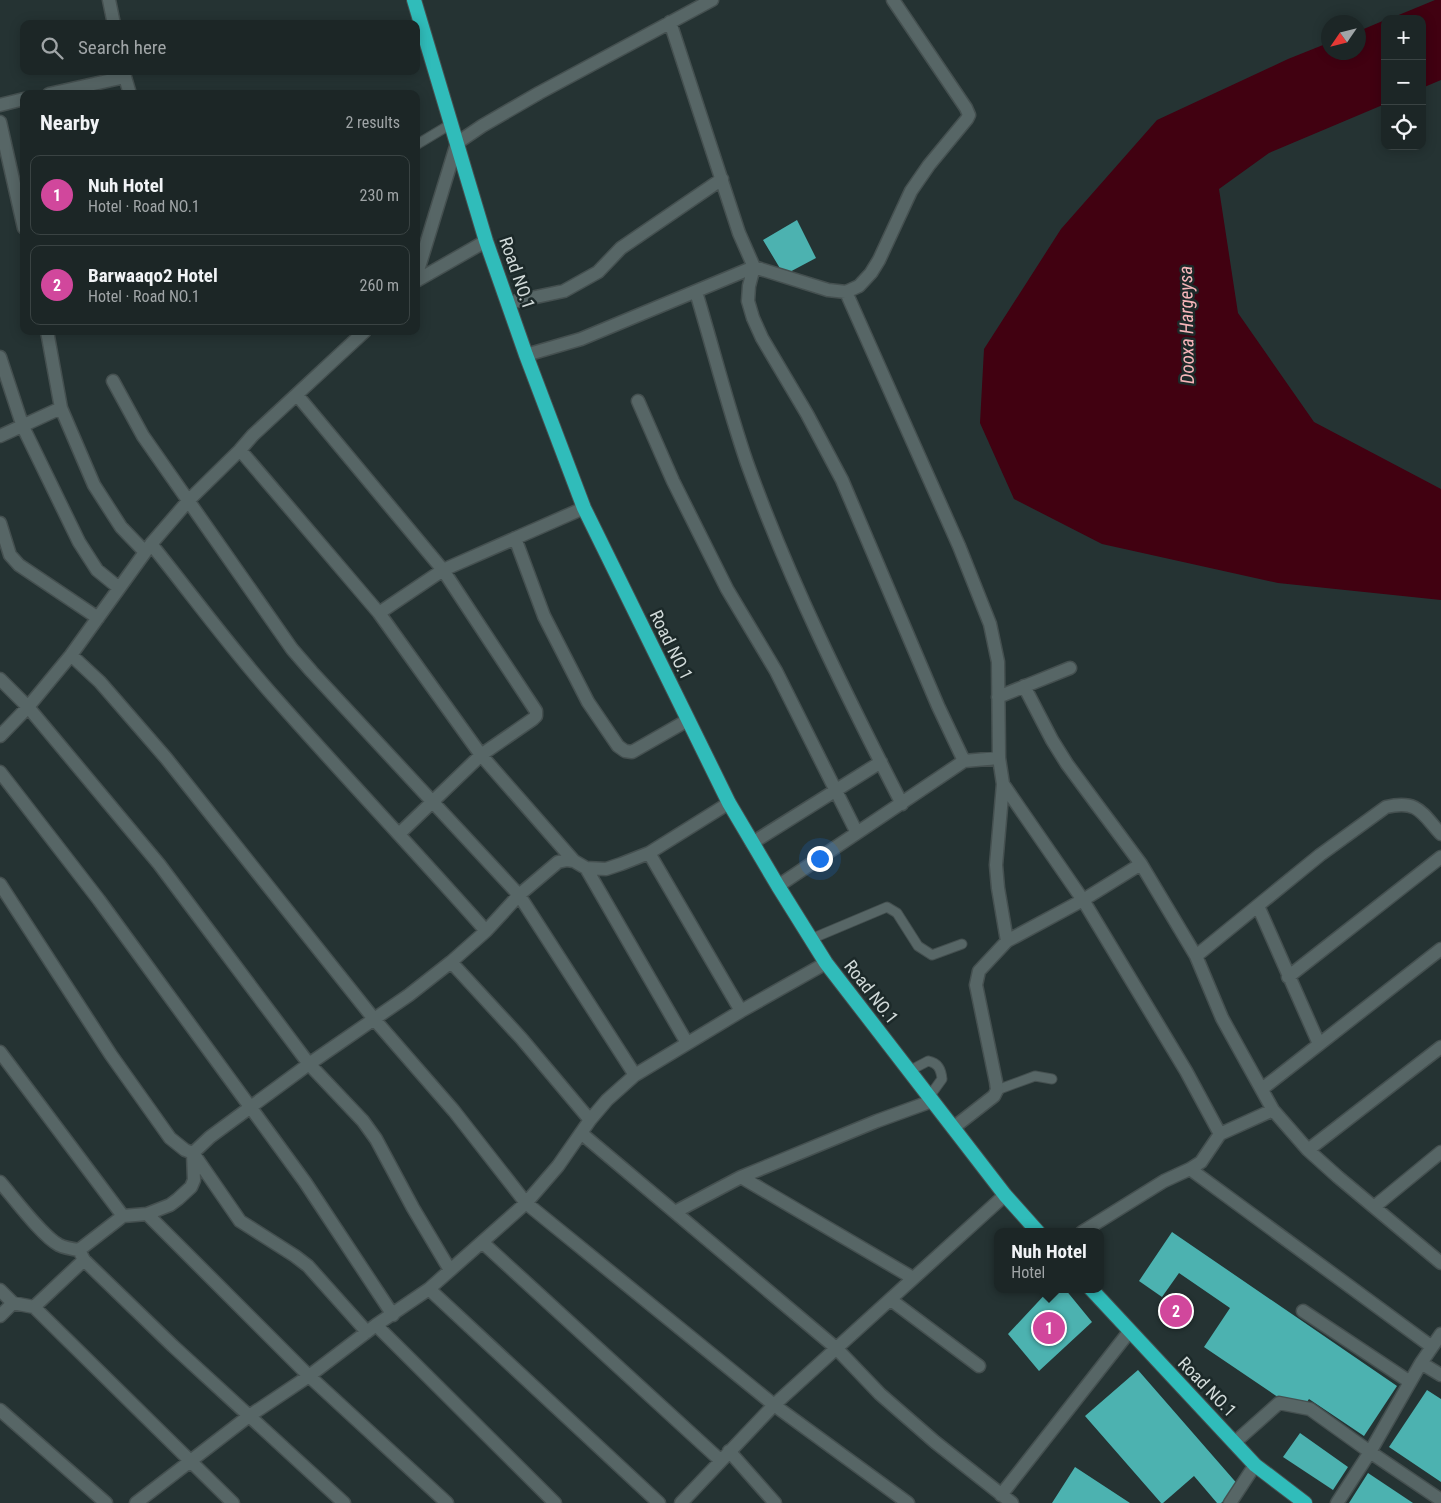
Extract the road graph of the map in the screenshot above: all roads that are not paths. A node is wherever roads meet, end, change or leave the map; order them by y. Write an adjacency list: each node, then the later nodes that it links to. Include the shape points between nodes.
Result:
1 (109, 0): 6 (street)
2 (414, 0): 7 (highway, Road NO.1)
3 (712, 0): 5 (street)
4 (893, 0): 27 (street, via 968,114 911,191 871,272 859,286)
5 (692, 5): 8 (street)
6 (113, 20)
7 (418, 20)
8 (670, 22): 19 (street); 20 (street)
9 (420, 30): 17 (highway, Road NO.1)
10 (120, 75): 12 (street)
11 (124, 75): 13 (street)
12 (64, 90)
13 (129, 90)
14 (20, 100): 15 (street)
15 (0, 104)
16 (0, 122): 21 (street)
17 (451, 124): 18 (lane); 19 (highway, Road NO.1)
18 (420, 143)
19 (457, 143): 22 (highway, Road NO.1); 23 (street)
20 (722, 179): 24 (street); 28 (street, via 621,248 598,272 564,291)
21 (20, 210)
22 (486, 241): 25 (street); 28 (highway, Road NO.1)
23 (420, 264)
24 (754, 267): 26 (street); 27 (street, via 828,290); 59 (street, via 748,302 753,318 842,480)
25 (420, 279)
26 (696, 292): 31 (street, via 581,339); 60 (street, via 747,461 776,539)
27 (846, 292): 53 (street, via 959,546 990,624 998,662)
28 (508, 303): 31 (highway, Road NO.1)
29 (48, 335): 36 (street)
30 (360, 335): 34 (street)
31 (526, 355): 41 (highway, Road NO.1)
32 (0, 357): 37 (street)
33 (113, 381): 40 (street, via 143,436)
34 (297, 395): 39 (street); 45 (street)
35 (638, 401): 63 (street, via 727,589 776,671)
36 (61, 408): 37 (street); 44 (street, via 94,485 121,527)
37 (24, 426): 38 (street); 46 (street, via 78,542 97,570)
38 (0, 436)
39 (240, 450): 40 (street); 47 (street)
40 (189, 500): 44 (street); 64 (street, via 292,649)
41 (584, 508): 43 (street); 55 (highway, Road NO.1)
42 (0, 522): 48 (street, via 10,555 19,565)
43 (515, 538): 45 (street); 55 (street, via 548,624 588,702 618,746 632,752)
44 (148, 548): 46 (street); 67 (street, via 202,607 276,700)
45 (443, 570): 47 (street); 57 (street, via 536,711 533,720)
46 (119, 588): 48 (street)
47 (379, 613): 57 (street)
48 (98, 618): 49 (street)
49 (71, 655): 54 (street); 91 (street, via 100,682 166,758)
50 (1070, 668): 52 (street)
51 (0, 679): 54 (street)
52 (1024, 686): 53 (street); 74 (street, via 1067,764)
53 (998, 697): 58 (street)
54 (28, 707): 56 (street); 96 (street, via 158,864)
55 (688, 720): 65 (highway, Road NO.1)
56 (0, 736)
57 (481, 754): 64 (street); 73 (street)
58 (998, 758): 59 (street); 62 (street)
59 (964, 761): 66 (street)
60 (881, 762): 63 (street); 66 (street)
61 (0, 772): 103 (street, via 99,900)
62 (1003, 784): 79 (street); 83 (street, via 996,865)
63 (835, 790): 68 (street); 70 (street)
64 (432, 802): 67 (street); 78 (street)
65 (729, 803): 70 (highway, Road NO.1); 71 (street)
66 (902, 804): 68 (street)
67 (399, 834): 81 (street)
68 (857, 834): 77 (street)
69 (1441, 834): 80 (street, via 1417,808 1403,804 1386,807)
70 (752, 843): 77 (highway, Road NO.1)
71 (649, 852): 75 (street, via 606,868); 90 (street)
72 (1441, 857): 89 (street)
73 (574, 861): 75 (street); 78 (street, via 558,862)
74 (1141, 864): 79 (street); 86 (street)
75 (586, 868): 92 (street)
76 (0, 884): 111 (street, via 111,1055 170,1138)
77 (778, 886): 82 (highway, Road NO.1)
78 (519, 894): 81 (street); 98 (street)
79 (1083, 900): 83 (street); 108 (street)
80 (1258, 906): 86 (street); 89 (street)
81 (486, 930): 87 (street)
82 (811, 939): 84 (lane, via 887,907 897,913 918,946 932,955); 88 (highway, Road NO.1)
83 (1007, 941): 101 (street, via 979,971 976,985)
84 (962, 944)
85 (1441, 949): 93 (street)
86 (1196, 956): 100 (street, via 1222,1018)
87 (451, 962): 91 (street); 105 (street)
88 (826, 963): 90 (street); 97 (highway, Road NO.1)
89 (1288, 977): 93 (street)
90 (741, 1012): 92 (street)
91 (374, 1019): 96 (street); 116 (street, via 454,1111)
92 (687, 1043): 98 (street)
93 (1319, 1044): 100 (street)
94 (1441, 1047): 109 (street)
95 (0, 1052): 120 (street)
96 (310, 1064): 103 (street); 126 (street, via 376,1139)
97 (909, 1071): 102 (highway, Road NO.1); 102 (lane, via 928,1061 935,1062 942,1071 942,1079)
98 (635, 1075): 105 (street)
99 (1052, 1079): 101 (lane, via 1035,1076)
100 (1262, 1089): 104 (street)
101 (996, 1090): 106 (street, via 994,1096)
102 (930, 1099): 106 (highway, Road NO.1); 113 (street)
103 (251, 1108): 111 (street); 135 (street, via 305,1182)
104 (1273, 1110): 108 (street); 109 (street)
105 (590, 1120): 107 (street)
106 (953, 1128): 115 (highway, Road NO.1)
107 (581, 1133): 116 (street); 118 (street)
108 (1220, 1134): 112 (street, via 1200,1162)
109 (1308, 1150): 117 (street)
110 (1441, 1152): 117 (street)
111 (193, 1153): 119 (street, via 194,1180 191,1187 170,1205); 137 (street, via 240,1221 296,1256)
112 (1190, 1169): 122 (street, via 1164,1181); 140 (street)
113 (741, 1177): 118 (street); 127 (street)
114 (0, 1182): 124 (street, via 58,1245)
115 (1005, 1195): 121 (highway, Road NO.1); 127 (street)
116 (526, 1203): 123 (street); 147 (street)
117 (1374, 1207): 125 (street)
118 (675, 1212): 141 (street)
119 (147, 1214): 120 (street); 145 (street)
120 (123, 1216): 124 (street)
121 (1034, 1228)
122 (1088, 1228)
123 (482, 1242): 126 (street); 153 (street)
124 (81, 1255): 133 (street); 149 (street)
125 (1441, 1264)
126 (450, 1270): 128 (street)
127 (913, 1278): 131 (street)
128 (430, 1289): 135 (street); 164 (street)
129 (0, 1290): 132 (street)
130 (1094, 1293): 138 (highway, Road NO.1)
131 (890, 1300): 141 (street); 143 (street)
132 (13, 1303): 133 (street); 136 (street)
133 (34, 1307): 154 (street)
134 (1303, 1311): 146 (street)
135 (393, 1315): 137 (street)
136 (0, 1316)
137 (372, 1329): 145 (street); 163 (street)
138 (1129, 1332): 150 (highway, Road NO.1); 156 (street)
139 (1441, 1334): 140 (street)
140 (1432, 1347): 142 (street)
141 (836, 1348): 147 (street); 156 (street, via 880,1394)
142 (1421, 1363): 144 (street); 146 (street)
143 (979, 1366)
144 (1441, 1375)
145 (309, 1376): 149 (street); 162 (street)
146 (1410, 1382): 152 (street)
147 (774, 1405): 151 (street); 167 (street)
148 (0, 1410): 158 (street)
149 (249, 1416): 154 (street); 161 (street)
150 (1234, 1443): 152 (street, via 1279,1403 1310,1409); 155 (highway, Road NO.1)
151 (729, 1451): 153 (street); 166 (street)
152 (1370, 1452): 157 (street); 171 (street)
153 (720, 1460): 165 (street)
154 (191, 1462): 159 (street); 160 (street)
155 (1255, 1465): 169 (street); 170 (highway, Road NO.1)
156 (1001, 1495): 168 (street)
157 (1437, 1500)
158 (106, 1503)
159 (136, 1503)
160 (233, 1503)
161 (344, 1503)
162 (447, 1503)
163 (555, 1503)
164 (659, 1503)
165 (681, 1503)
166 (775, 1503)
167 (908, 1503)
168 (1012, 1503)
169 (1230, 1503)
170 (1305, 1503)
171 (1337, 1503)

